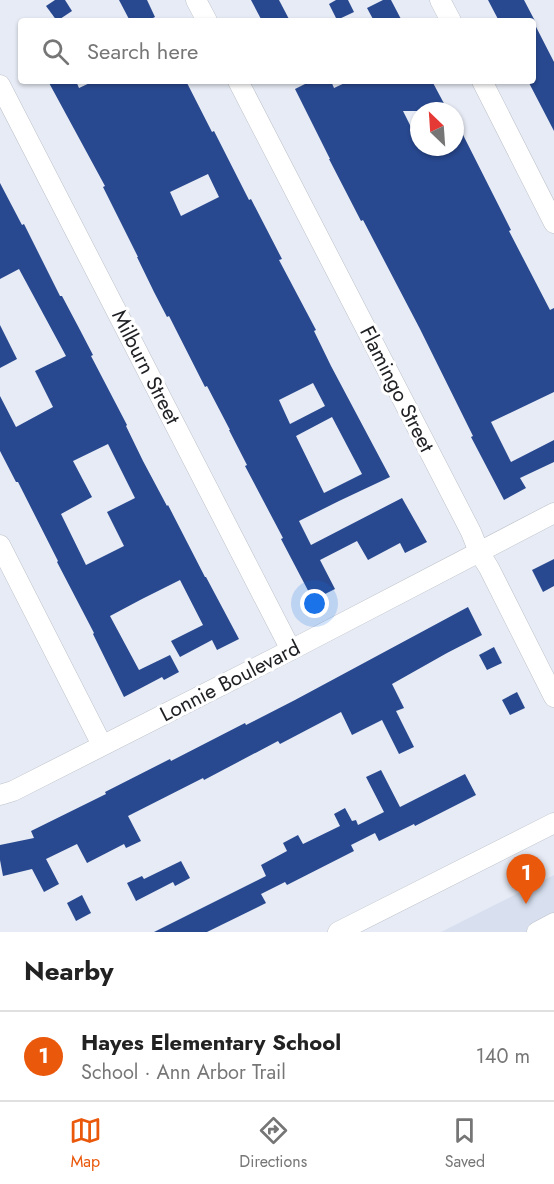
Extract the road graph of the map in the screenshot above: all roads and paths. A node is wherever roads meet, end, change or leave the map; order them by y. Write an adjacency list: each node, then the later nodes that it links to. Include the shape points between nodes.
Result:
1 (196, 0): 3 (street)
2 (440, 0): 4 (street)
3 (205, 18)
4 (449, 18)
5 (240, 84): 11 (street, Flamingo Street)
6 (484, 84): 8 (street)
7 (0, 85): 12 (street, Milburn Street)
8 (554, 223)
9 (554, 513): 11 (street, Lonnie Boulevard)
10 (0, 545): 14 (street)
11 (478, 552): 12 (street, Lonnie Boulevard); 13 (street, Flamingo Street)
12 (291, 650): 14 (street, Lonnie Boulevard)
13 (554, 697)
14 (102, 745): 15 (street, Lonnie Boulevard)
15 (0, 795)
16 (554, 823): 18 (street)
17 (554, 923): 19 (street)
18 (338, 932)
19 (537, 932)

